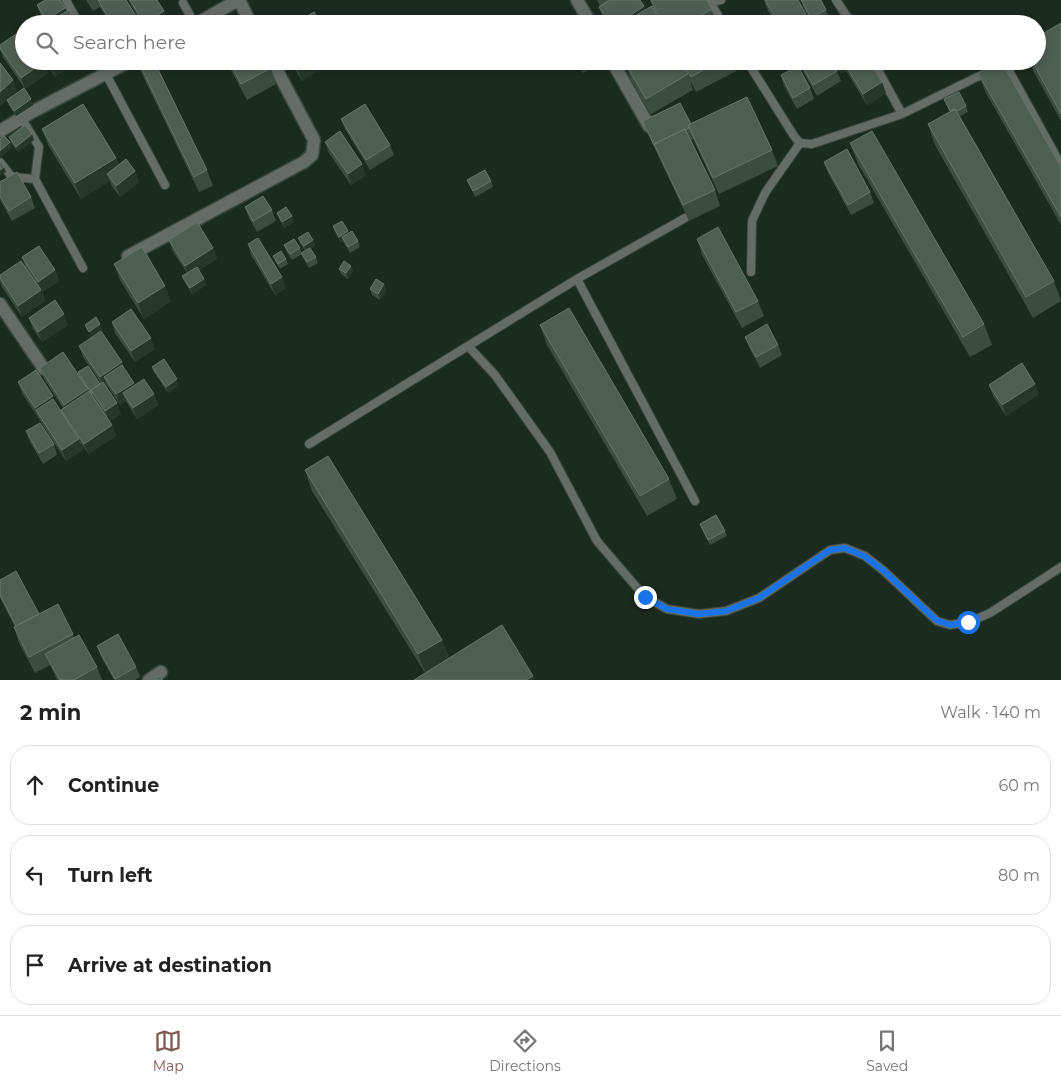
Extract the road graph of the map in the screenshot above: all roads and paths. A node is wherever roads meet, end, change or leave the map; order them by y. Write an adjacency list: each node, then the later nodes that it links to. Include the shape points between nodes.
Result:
1 (66, 0): 8 (lane)
2 (238, 0): 10 (street); 11 (street)
3 (577, 0): 12 (street)
4 (721, 0): 6 (lane)
5 (836, 0): 14 (lane)
6 (710, 2): 13 (lane)
7 (183, 3): 9 (lane)
8 (74, 15)
9 (190, 15)
10 (211, 15)
11 (246, 15)
12 (586, 15)
13 (718, 15)
14 (846, 15)
15 (104, 70): 23 (lane)
16 (113, 70): 23 (street)
17 (277, 70): 34 (street, via 314,140 312,155)
18 (617, 70): 26 (street)
19 (753, 70): 28 (lane)
20 (878, 70): 24 (lane)
21 (1004, 70): 24 (lane, via 977,77)
22 (1009, 70): 30 (lane)
23 (106, 74): 25 (street); 32 (lane)
24 (902, 114): 28 (lane, via 812,144)
25 (22, 118): 27 (street); 31 (lane, via 39,147)
26 (649, 126)
27 (0, 131)
28 (800, 143): 36 (lane, via 765,193 752,221)
29 (0, 162): 31 (lane, via 12,177)
30 (1061, 165)
31 (35, 179): 35 (lane)
32 (165, 185)
33 (685, 218): 37 (lane)
34 (126, 257)
35 (83, 268)
36 (751, 272)
37 (577, 279): 39 (lane); 42 (lane)
38 (0, 304): 40 (street)
39 (468, 346): 41 (lane); 43 (lane, via 495,375 550,452 597,541 645,597 667,609 699,614 726,611 759,598 830,550 845,548 864,556 936,620 950,625 990,613)
40 (44, 369)
41 (309, 444)
42 (695, 501)
43 (1061, 567)
44 (161, 672): 45 (street)
45 (149, 680)

